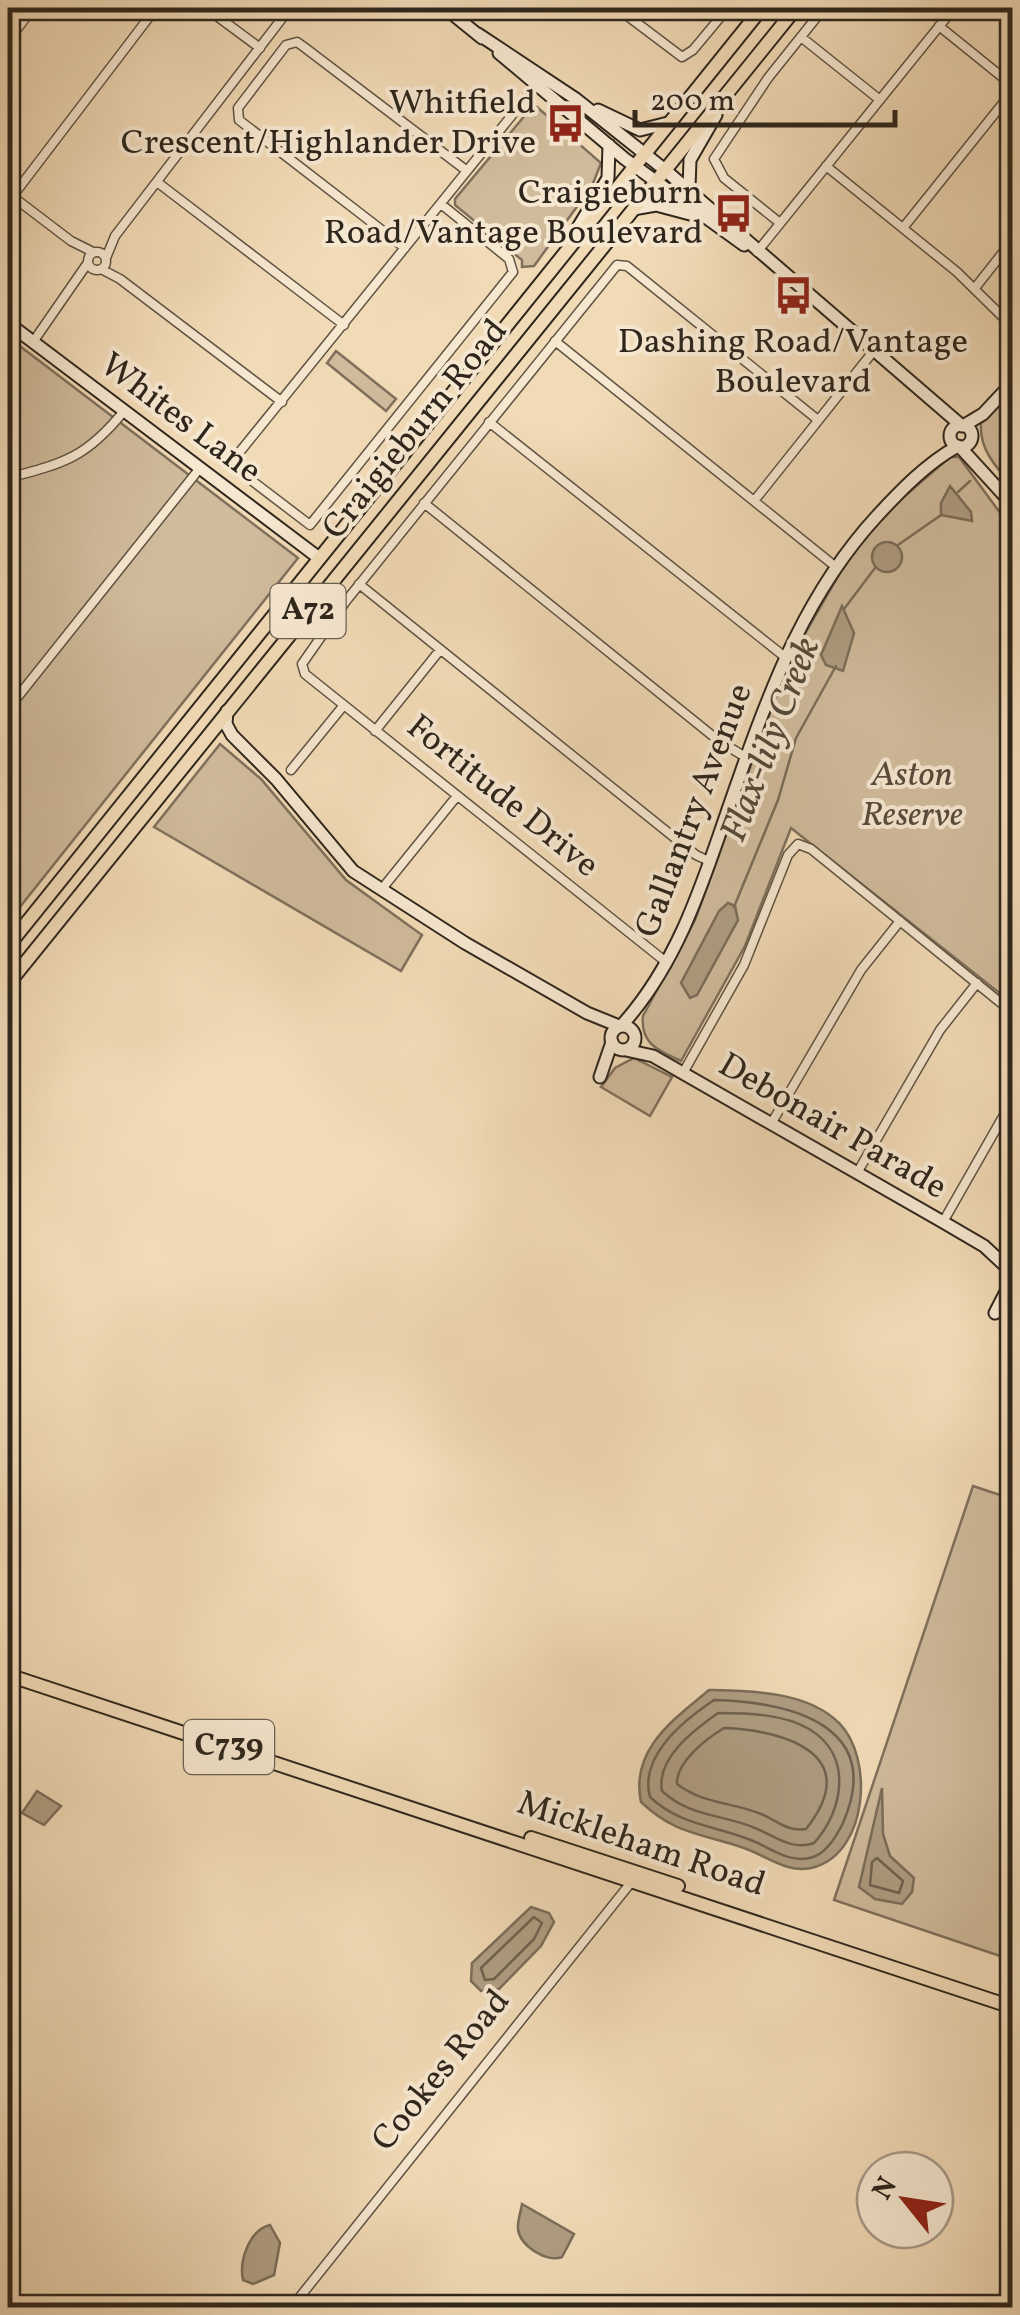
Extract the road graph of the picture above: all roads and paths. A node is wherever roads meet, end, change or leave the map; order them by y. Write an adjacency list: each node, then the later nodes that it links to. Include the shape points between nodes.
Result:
1 (32, 8): 14 (street)
2 (156, 8): 31 (street)
3 (206, 8): 15 (street)
4 (290, 8): 15 (street)
5 (445, 8): 17 (street)
6 (616, 8): 7 (street, via 682,56)
7 (728, 8)
8 (762, 8): 21 (main road, Craigieburn Road / A72)
9 (796, 8): 16 (main road, Craigieburn Road / A72)
10 (824, 8): 13 (street)
11 (954, 8): 12 (street)
12 (939, 26): 18 (street); 20 (street)
13 (801, 37): 20 (street); 35 (street, via 714,158 724,178)
14 (8, 40)
15 (260, 48): 28 (street)
16 (740, 77): 27 (main road, Craigieburn Road / A72); 30 (street, via 690,160)
17 (540, 81): 19 (street); 22 (street); 26 (street)
18 (1012, 89): 36 (street)
19 (576, 99): 21 (street, via 640,130); 23 (street)
20 (880, 100): 25 (street)
21 (668, 124): 23 (main road, Craigieburn Road / A72)
22 (609, 145): 24 (street); 42 (street, via 608,178)
23 (644, 154): 24 (main road, Craigieburn Road / A72); 27 (street)
24 (635, 166): 29 (street); 42 (main road, Craigieburn Road / A72)
25 (826, 166): 35 (street); 36 (street)
26 (468, 170): 32 (street); 39 (street, via 304,46 286,45 238,108 239,120)
27 (665, 170): 29 (main road, Craigieburn Road / A72); 30 (street)
28 (157, 182): 37 (street); 47 (street)
29 (655, 182): 33 (main road, Craigieburn Road / A72); 34 (street)
30 (690, 190): 40 (street)
31 (10, 195): 41 (street)
32 (440, 204): 39 (street); 53 (street, via 510,260 513,272 310,526 230,464)
33 (633, 208): 34 (street, via 656,205); 70 (main road, Craigieburn Road / A72)
34 (699, 216): 40 (street)
35 (780, 223): 40 (street)
36 (903, 228): 45 (street)
37 (116, 236): 41 (street); 43 (street)
38 (1012, 242): 45 (street)
39 (405, 248): 47 (street)
40 (757, 252): 51 (street)
41 (91, 257): 43 (street); 43 (street); 44 (street)
42 (556, 263): 63 (main road, Craigieburn Road / A72)
43 (102, 265): 44 (street); 53 (street)
44 (76, 286): 50 (street)
45 (975, 288): 48 (street)
46 (8, 323): 50 (street, Whites Lane)
47 (344, 325): 53 (street)
48 (1012, 326)
49 (555, 341): 55 (street, via 624,264); 56 (street); 60 (street)
50 (33, 342): 54 (street, Whites Lane)
51 (876, 348): 55 (street); 57 (street)
52 (1012, 383): 57 (street, Gallantry Avenue)
53 (282, 402)
54 (124, 411): 58 (street, Whites Lane); 59 (street, via 89,451)
55 (818, 420): 60 (street)
56 (490, 422): 61 (street); 67 (street)
57 (961, 436): 62 (street); 64 (street, Gallantry Avenue, via 886,507)
58 (200, 468): 63 (street, Whites Lane); 69 (street)
59 (8, 478)
60 (754, 501): 64 (street)
61 (424, 503): 65 (street); 74 (street)
62 (1012, 504)
63 (319, 558): 80 (main road, Craigieburn Road / A72)
64 (836, 567): 67 (street, Gallantry Avenue)
65 (359, 584): 66 (street); 68 (street, Fortitude Drive, via 304,660 305,674)
66 (440, 650): 71 (street); 77 (street)
67 (784, 657): 74 (street, Gallantry Avenue)
68 (344, 705): 71 (street, Fortitude Drive); 75 (street)
69 (8, 708)
70 (227, 711): 72 (main road, Craigieburn Road / A72); 73 (street)
71 (375, 730): 76 (street, Fortitude Drive)
72 (208, 735): 73 (street); 83 (main road, Craigieburn Road / A72)
73 (232, 735): 78 (street, via 334,852)
74 (747, 758): 77 (street, Gallantry Avenue)
75 (291, 770)
76 (457, 796): 78 (street); 81 (street, Fortitude Drive)
77 (712, 862): 81 (street, Gallantry Avenue)
78 (381, 890): 86 (street)
79 (900, 921): 82 (street); 91 (street, via 811,850 794,846 744,964); 94 (street, via 861,970)
80 (8, 946)
81 (666, 962): 84 (street, Gallantry Avenue)
82 (977, 983): 85 (street); 95 (street, via 940,1030)
83 (8, 984)
84 (645, 998): 87 (street, Gallantry Avenue); 88 (street, Gallantry Avenue)
85 (1012, 1012)
86 (587, 1013): 87 (street); 89 (street)
87 (621, 1026): 88 (street); 89 (street, Gallantry Avenue)
88 (635, 1034): 89 (street, Gallantry Avenue); 90 (street, Debonair Parade)
89 (618, 1045): 90 (street, Debonair Parade); 92 (street)
90 (653, 1056): 91 (street, Debonair Parade)
91 (683, 1074): 94 (street, Debonair Parade)
92 (598, 1080)
93 (1012, 1101): 96 (street)
94 (772, 1124): 95 (street, Debonair Parade)
95 (857, 1173): 96 (street, Debonair Parade)
96 (943, 1222): 97 (street, Debonair Parade)
97 (984, 1246): 98 (street, Debonair Parade); 99 (street, Debonair Parade)
98 (1012, 1254)
99 (1012, 1273): 100 (street, via 995,1313)
100 (1012, 1300)
101 (12, 1677): 102 (main road, Mickleham Road / C739, via 436,1814 511,1832)
102 (632, 1880): 103 (main road, Mickleham Road / C739); 103 (main road, Mickleham Road / C739); 105 (street, Cookes Road)
103 (825, 1942): 104 (main road, Mickleham Road / C739)
104 (1012, 2006)
105 (291, 2308)

